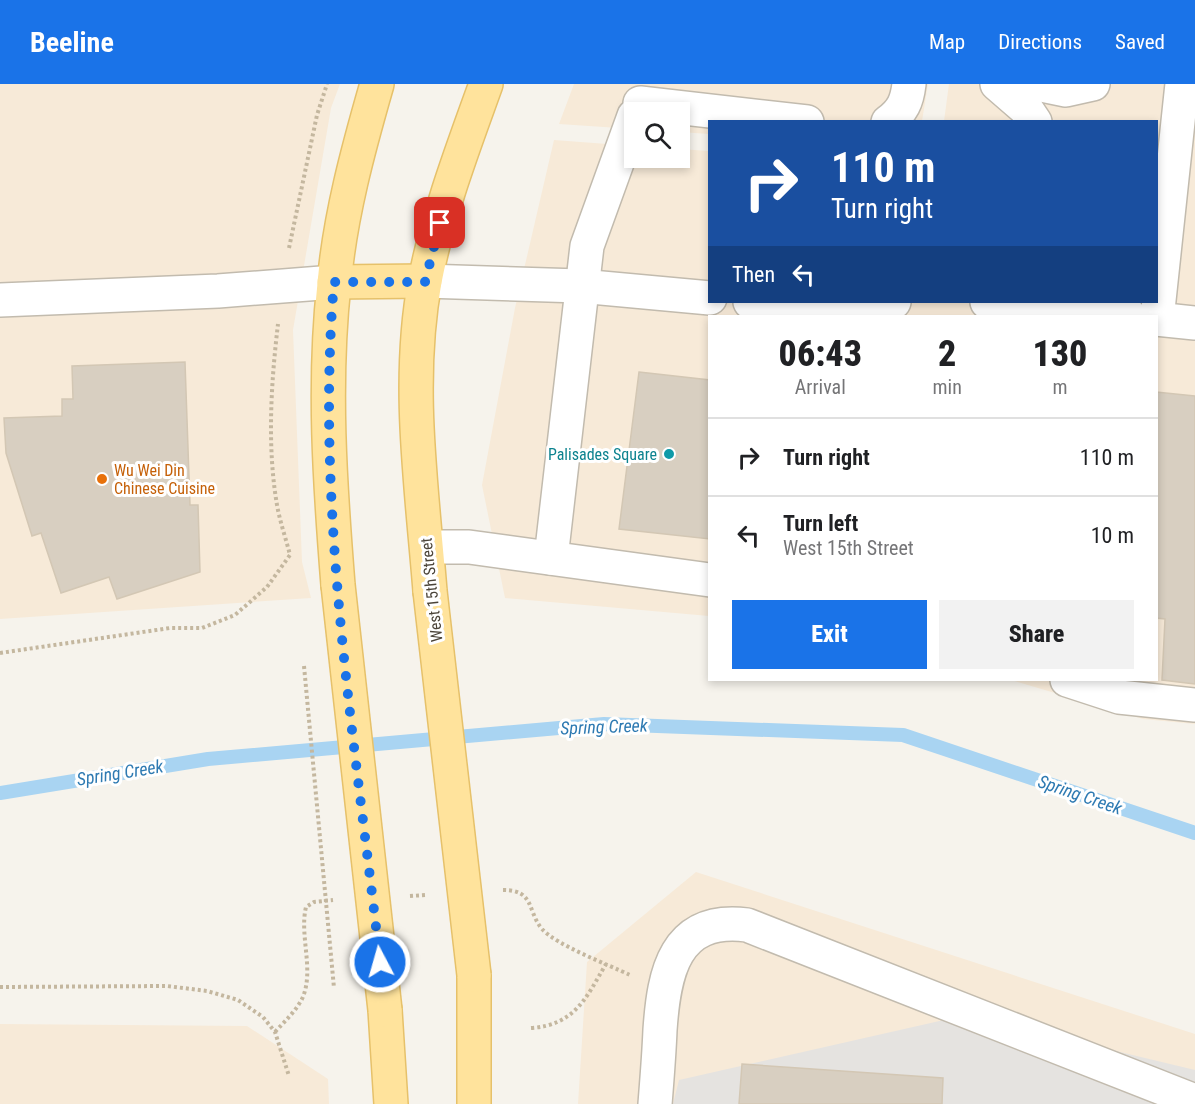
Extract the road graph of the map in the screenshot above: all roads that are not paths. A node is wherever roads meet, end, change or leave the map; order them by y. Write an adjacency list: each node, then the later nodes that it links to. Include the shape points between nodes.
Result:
1 (376, 84): 13 (main road, via 350,179)
2 (486, 84): 14 (main road, West 15th Street, via 450,183)
3 (909, 84): 10 (lane, via 900,113)
4 (998, 84): 11 (lane)
5 (1037, 84): 6 (lane, via 1066,90)
6 (1093, 84)
7 (1182, 84): 23 (lane)
8 (690, 109): 9 (lane)
9 (788, 120)
10 (891, 120)
11 (1034, 120)
12 (624, 147): 15 (lane, via 587,246)
13 (334, 282): 14 (main road); 17 (lane); 32 (main road, bridge, via 329,342 329,472 385,1010)
14 (425, 282): 15 (lane); 26 (main road, West 15th Street, via 417,367 418,458)
15 (580, 286): 16 (lane); 27 (lane)
16 (708, 298)
17 (0, 300)
18 (763, 303): 19 (lane, via 853,310)
19 (889, 303)
20 (1009, 303): 21 (lane)
21 (1031, 304): 22 (lane)
22 (1123, 315)
23 (1157, 315)
24 (1158, 319): 25 (lane)
25 (1195, 323)
26 (427, 548): 27 (lane, via 469,547); 33 (main road, West 15th Street, bridge, via 474,975)
27 (551, 558): 28 (lane)
28 (708, 580)
29 (1070, 681): 30 (lane, via 1119,697)
30 (1195, 705)
31 (1195, 1101): 34 (lane, via 747,925 729,923 691,936 668,969)
32 (391, 1104)
33 (474, 1104)
34 (655, 1104)

